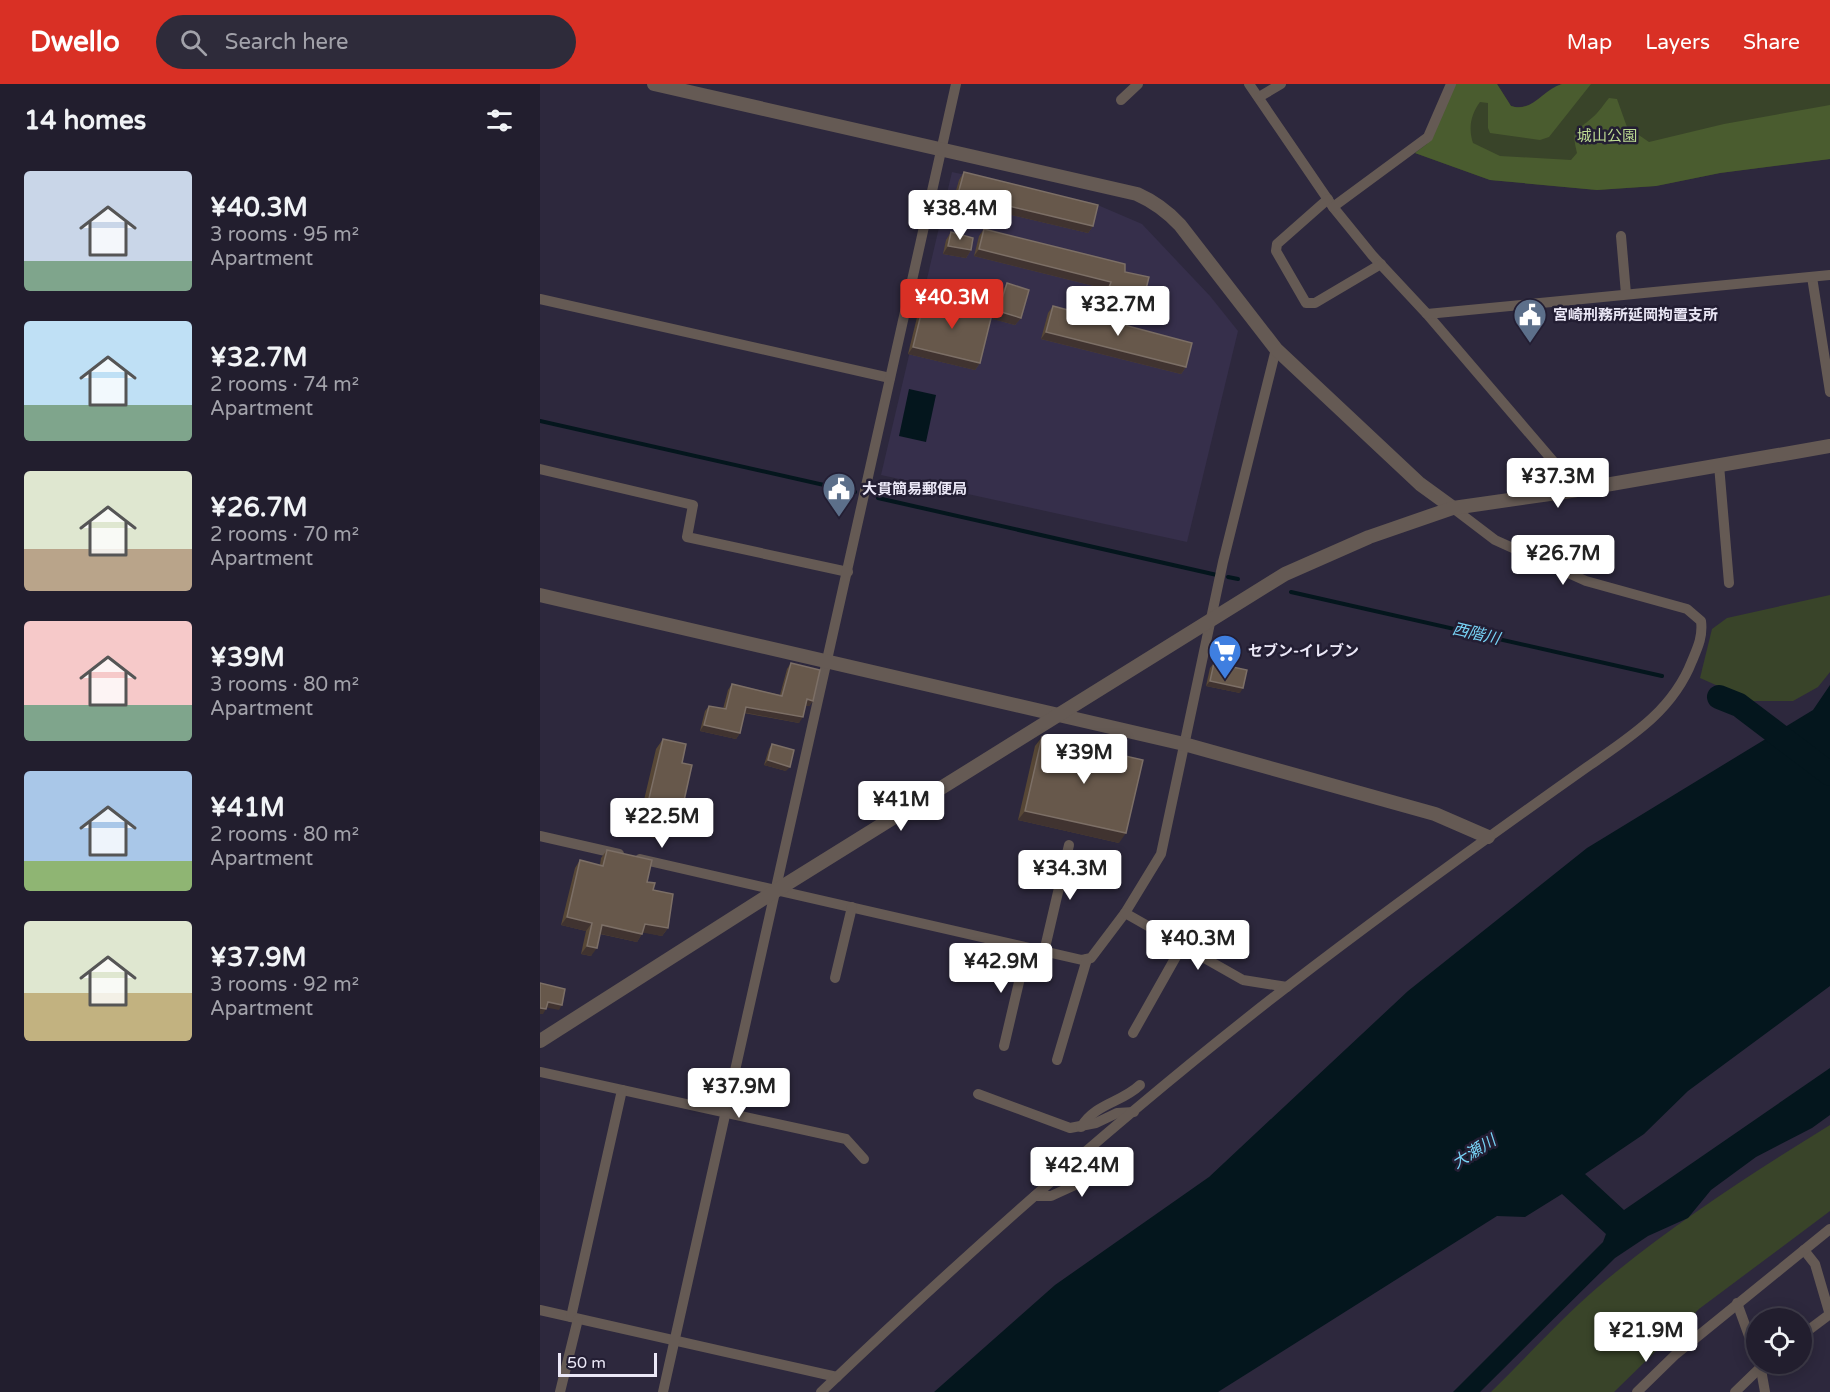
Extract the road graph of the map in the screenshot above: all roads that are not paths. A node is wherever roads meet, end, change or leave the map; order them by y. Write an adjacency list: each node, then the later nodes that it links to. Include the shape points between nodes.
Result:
1 (654, 84): 9 (street)
2 (956, 84): 9 (street)
3 (1138, 84): 8 (street)
4 (1250, 84): 7 (street)
5 (1281, 84): 7 (street)
6 (1451, 84): 10 (street, via 1428,137)
7 (1259, 97): 10 (street)
8 (1121, 100)
9 (942, 149): 18 (street, via 1152,200 1180,225); 19 (street)
10 (1331, 203): 12 (street); 12 (street, via 1277,244 1276,251 1306,303 1315,303)
11 (1621, 236): 15 (street)
12 (1381, 264): 17 (street)
13 (1830, 275): 14 (street)
14 (1812, 278): 15 (street); 20 (street)
15 (1626, 294): 17 (street)
16 (540, 299): 19 (street)
17 (1427, 314): 24 (street, via 1559,468)
18 (1276, 349): 25 (street, via 1420,484); 29 (street, via 1223,562)
19 (890, 378): 26 (street)
20 (1830, 392)
21 (1830, 446): 22 (street)
22 (1719, 465): 24 (street); 27 (street)
23 (540, 470): 26 (street, via 693,506 687,537)
24 (1571, 491): 25 (street)
25 (1453, 508): 29 (street, via 1369,537 1285,574); 34 (street, via 1495,540 1586,581 1687,609 1701,621 1702,632 1688,671 1676,694 1659,713 1623,744)
26 (848, 572): 30 (street)
27 (1729, 583)
28 (540, 596): 30 (street)
29 (1213, 618): 31 (street); 32 (street)
30 (828, 661): 31 (street); 36 (street)
31 (1059, 715): 32 (street); 36 (street)
32 (1184, 744): 34 (street, via 1435,814); 38 (street, via 1161,854)
33 (540, 836): 36 (street)
34 (1488, 837): 44 (street)
35 (1069, 844): 41 (street)
36 (777, 890): 37 (street); 46 (street); 54 (street)
37 (852, 908): 40 (street); 43 (street)
38 (1125, 913): 39 (street); 42 (street)
39 (1182, 946): 44 (street, via 1243,980); 45 (street)
40 (1027, 948): 41 (street); 47 (street)
41 (1044, 952): 42 (street)
42 (1087, 959): 48 (street)
43 (835, 978)
44 (1287, 987): 53 (street)
45 (1133, 1033)
46 (540, 1041)
47 (1004, 1046)
48 (1057, 1060)
49 (540, 1072): 51 (street)
50 (1140, 1085): 55 (street, via 1128,1096 1088,1115)
51 (622, 1090): 54 (street); 64 (street)
52 (978, 1094): 55 (street, via 1070,1128)
53 (1135, 1112): 55 (street, via 1118,1113); 58 (street)
54 (726, 1113): 56 (street, via 846,1139); 67 (street)
55 (1081, 1127)
56 (864, 1159)
57 (1121, 1164): 58 (street, via 1051,1196)
58 (1035, 1196): 70 (street)
59 (1830, 1229): 60 (street)
60 (1804, 1250): 61 (street); 63 (street, via 1815,1264)
61 (1737, 1303): 65 (street); 74 (street)
62 (540, 1310): 64 (street)
63 (1830, 1314): 66 (street)
64 (574, 1318): 67 (street); 71 (street)
65 (1746, 1328)
66 (1812, 1328)
67 (676, 1342): 70 (street); 72 (street)
68 (1753, 1374): 75 (street)
69 (1763, 1374): 76 (street)
70 (837, 1377): 73 (street)
71 (560, 1392)
72 (663, 1392)
73 (822, 1392)
74 (1637, 1392)
75 (1736, 1392)
76 (1765, 1392)

